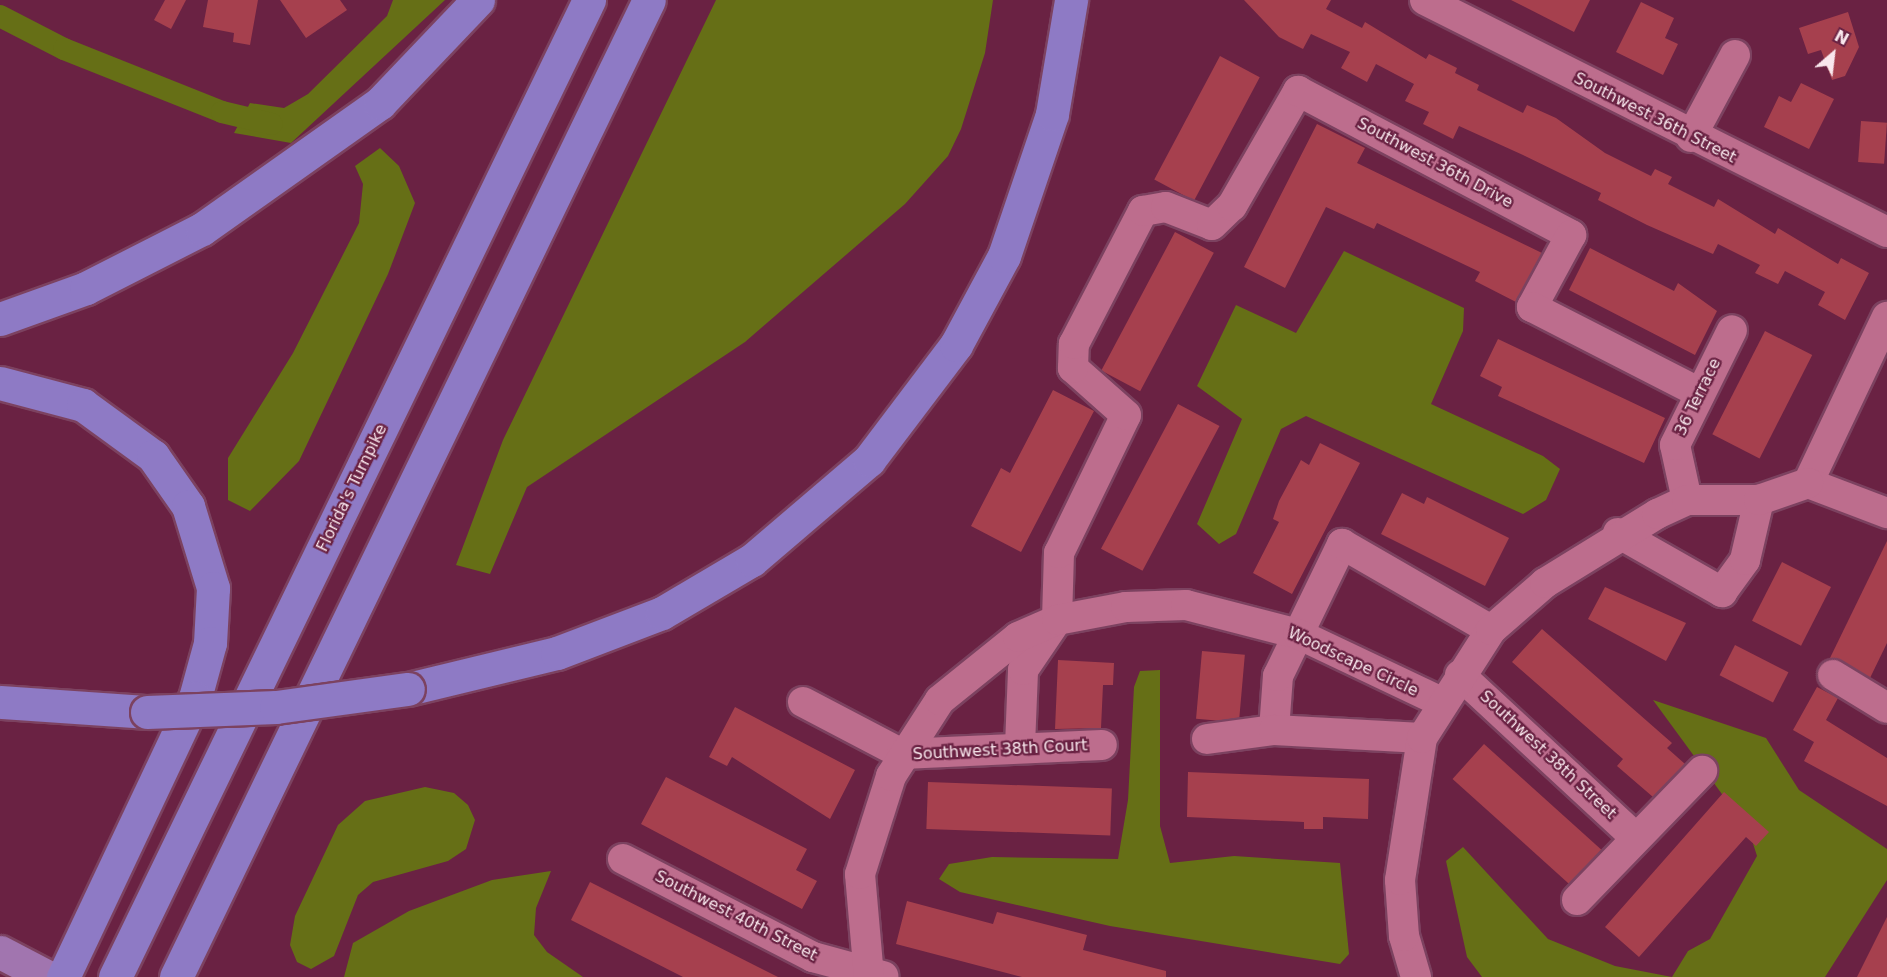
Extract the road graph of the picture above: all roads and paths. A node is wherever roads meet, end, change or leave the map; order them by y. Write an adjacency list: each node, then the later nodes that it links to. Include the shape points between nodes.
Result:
1 (478, 0): 9 (highway, via 380,103)
2 (589, 0): 44 (highway, Florida's Turnpike)
3 (649, 0): 45 (highway)
4 (1071, 0): 27 (highway, bridge, via 1052,114 1004,256 956,345 869,460 788,534 662,613 557,653 408,689 276,707 147,712)
5 (1425, 0): 6 (street, Southwest 36th Street)
6 (1472, 11): 8 (street, Southwest 36th Street)
7 (1735, 55): 8 (street)
8 (1691, 137): 10 (street, Southwest 36th Street)
9 (254, 193): 11 (highway); 13 (highway, via 157,254)
10 (1887, 232)
11 (0, 300)
12 (1887, 317): 17 (street)
13 (0, 319)
14 (1732, 330): 16 (street, 36 Terrace)
15 (0, 383): 42 (highway, via 83,405 153,456 188,507 213,588 210,643 195,698)
16 (1700, 393): 18 (street, 36 Terrace, via 1675,445); 22 (street, Southwest 36th Drive, via 1532,308 1571,235 1298,91 1232,206 1212,225 1166,207 1143,211 1074,344 1073,368 1126,414 1059,553)
17 (1808, 483): 19 (street); 20 (street)
18 (1687, 500): 19 (street); 21 (street)
19 (1759, 500): 21 (street, via 1745,560 1722,592)
20 (1887, 513)
21 (1618, 533): 23 (street, via 1545,583)
22 (1057, 620): 24 (street, Woodscape Circle, via 1126,607 1186,604); 35 (street, via 1023,670); 36 (street, Woodscape Circle, via 1018,637 940,700)
23 (1491, 630): 24 (street, via 1342,544); 25 (street)
24 (1298, 634): 29 (street, Woodscape Circle); 31 (street, via 1278,676)
25 (1460, 675): 29 (street); 38 (street, Southwest 38th Street)
26 (1833, 675): 30 (street)
27 (0, 702)
28 (803, 702): 36 (street, Southwest 38th Court)
29 (1443, 703): 32 (street)
30 (1887, 708)
31 (1274, 730): 32 (street); 33 (street)
32 (1422, 738): 46 (street, via 1400,880 1404,936)
33 (1207, 739)
34 (1102, 745): 35 (street, Southwest 38th Court)
35 (1020, 746): 36 (street, Southwest 38th Court)
36 (902, 754): 43 (street, Woodscape Circle, via 860,874)
37 (1702, 771): 38 (street)
38 (1635, 837): 40 (street)
39 (623, 859): 43 (street, Southwest 40th Street, via 813,957)
40 (1577, 900)
41 (0, 952): 42 (main road)
42 (51, 976)
43 (874, 976)
44 (115, 977)
45 (176, 977)
46 (1416, 977)

